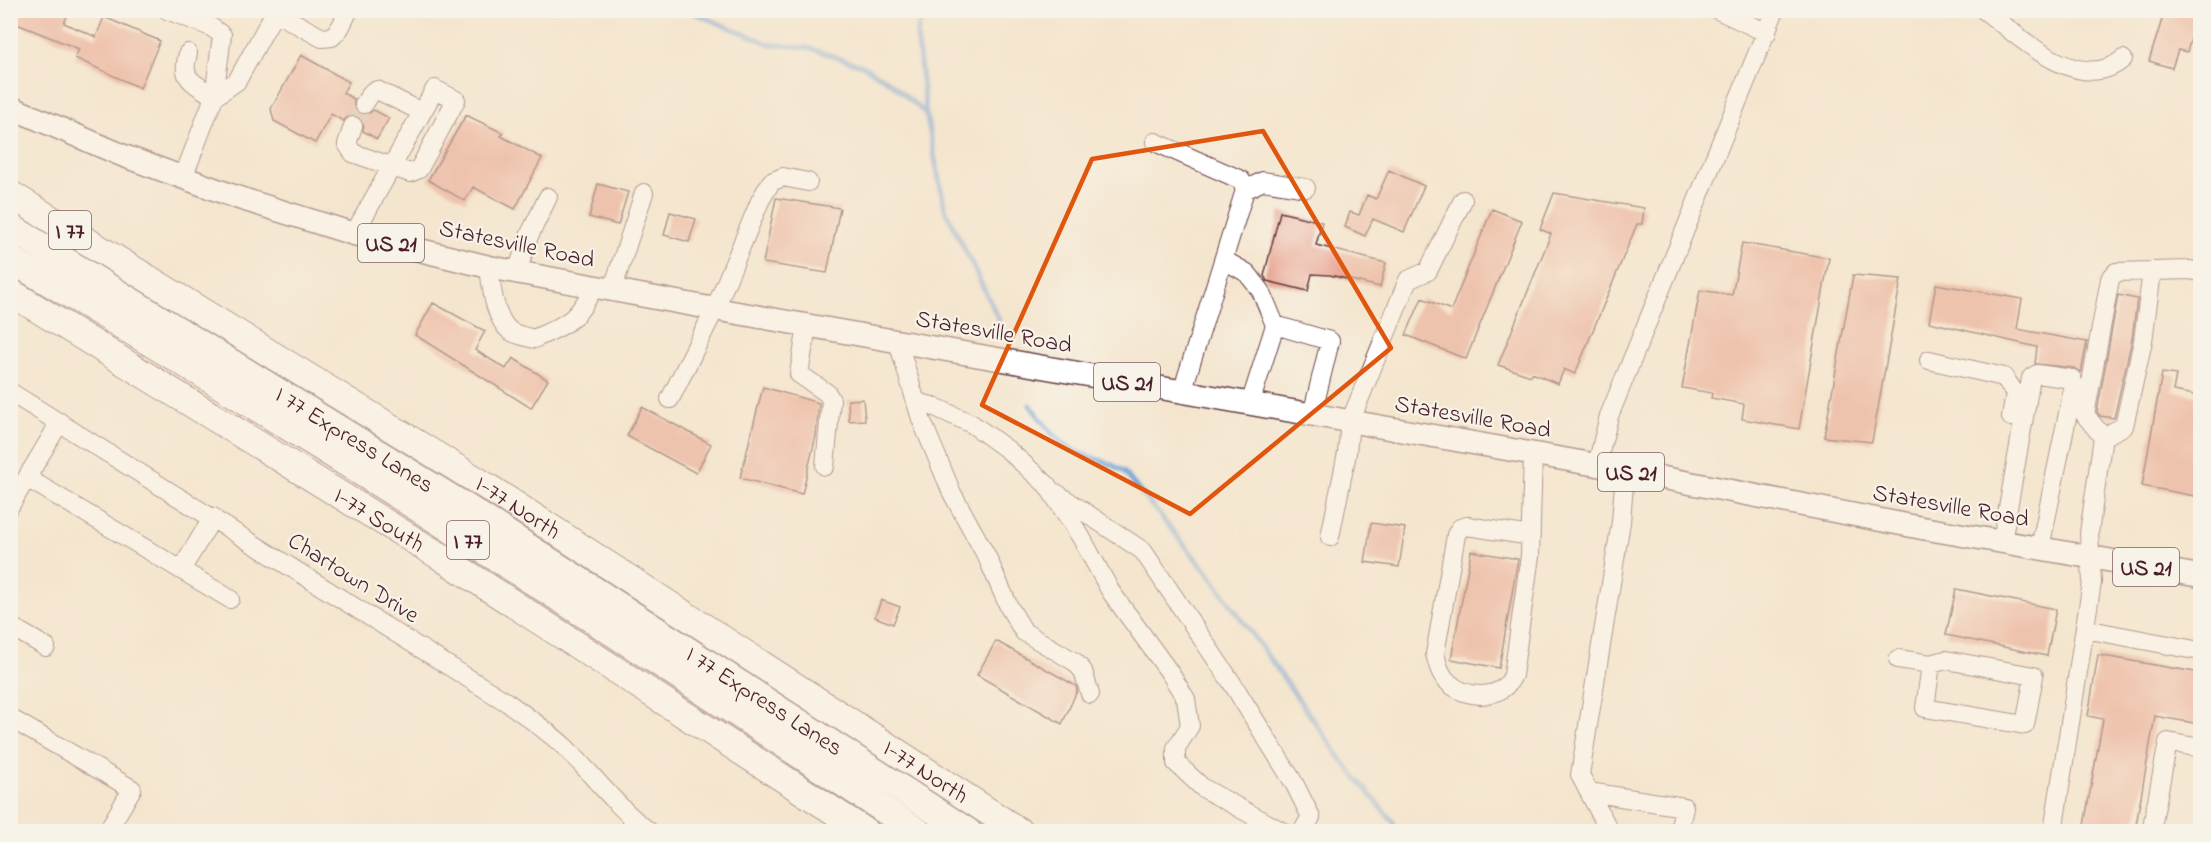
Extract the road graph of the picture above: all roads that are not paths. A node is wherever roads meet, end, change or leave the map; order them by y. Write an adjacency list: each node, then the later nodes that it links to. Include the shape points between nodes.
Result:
1 (167, 10): 10 (street, via 222,35)
2 (349, 10): 6 (street, via 332,37 322,38)
3 (1718, 10): 7 (street)
4 (1775, 10): 7 (street)
5 (1984, 10): 9 (street, via 2048,56 2075,68 2107,70)
6 (276, 11): 10 (street, via 237,81)
7 (1767, 33): 52 (street, via 1609,416)
8 (189, 52): 10 (street, via 184,68 187,76)
9 (2124, 58)
10 (214, 97): 17 (street)
11 (364, 104): 13 (street, via 377,90)
12 (10, 107): 17 (main road, Statesville Road / US 21)
13 (422, 112): 16 (street); 16 (street, via 435,89 456,100 419,168 410,172)
14 (353, 126): 16 (street, via 347,144 353,153)
15 (1155, 142): 20 (street, via 1241,180)
16 (392, 166): 26 (street)
17 (183, 178): 26 (main road, Statesville Road / US 21)
18 (808, 182): 36 (street, via 783,177 771,182)
19 (1306, 188): 20 (street, via 1263,181)
20 (1245, 190): 28 (street)
21 (644, 193): 34 (street)
22 (10, 194): 29 (highway, I-77 North / I 77)
23 (548, 197): 32 (street)
24 (1463, 200): 49 (street, via 1428,271 1408,280)
25 (10, 227): 43 (highway, I 77 Express Lanes / I 77)
26 (354, 234): 30 (main road, Statesville Road / US 21)
27 (10, 260): 83 (highway, I 77 Express Lanes / I 77, via 456,532)
28 (1224, 260): 37 (street, via 1246,273 1261,291); 42 (street)
29 (129, 266): 43 (highway); 85 (highway, I-77 North / I 77, via 543,522)
30 (489, 267): 32 (main road, Statesville Road / US 21); 34 (street, via 499,314 510,331 534,339 572,321 586,302)
31 (2152, 271): 33 (street); 50 (street, via 2124,426); 50 (street, via 2116,272 2110,279 2085,415)
32 (517, 272): 34 (main road, Statesville Road / US 21)
33 (2200, 272)
34 (603, 289): 36 (main road, Statesville Road / US 21)
35 (10, 292): 76 (highway, I-77 South / I 77, via 432,551)
36 (716, 309): 38 (main road, Statesville Road / US 21); 44 (street)
37 (1275, 325): 46 (street); 47 (street, via 1330,341)
38 (807, 326): 39 (main road, Statesville Road / US 21); 53 (street, via 798,374 827,393 831,400)
39 (898, 342): 42 (main road, Statesville Road / US 21); 45 (street)
40 (1929, 360): 61 (street, via 2004,376 2015,393 1997,503)
41 (10, 392): 48 (street, Chartown Drive)
42 (1182, 392): 46 (main road, Statesville Road / US 21)
43 (292, 399): 84 (highway, I 77 Express Lanes / I 77, via 604,594)
44 (670, 399)
45 (917, 402): 56 (street, via 972,424 1008,450); 73 (street, via 952,493 1024,632 1075,662 1083,671)
46 (1250, 404): 47 (main road, Statesville Road / US 21)
47 (1312, 415): 49 (main road, Statesville Road / US 21)
48 (60, 422): 55 (street); 58 (street, Chartown Drive)
49 (1350, 422): 51 (main road, Statesville Road / US 21); 60 (street)
50 (2103, 437): 63 (street, via 2089,533)
51 (1533, 454): 52 (main road, Statesville Road / US 21); 59 (street)
52 (1597, 465): 54 (main road, Statesville Road / US 21)
53 (825, 466)
54 (1625, 471): 61 (main road, Statesville Road / US 21); 77 (street, via 1621,522 1580,775)
55 (27, 478): 57 (street); 64 (street)
56 (1049, 489): 78 (street, via 1143,551 1294,783); 86 (street, via 1111,592 1186,699 1190,726 1176,748 1176,763 1203,788)
57 (10, 506)
58 (213, 517): 64 (street); 80 (street, Chartown Drive, via 508,703 567,749 625,811)
59 (1531, 536): 59 (street, via 1509,686 1489,695 1450,684 1440,672 1435,654 1456,535 1467,526)
60 (1330, 537)
61 (1999, 541): 62 (main road, Statesville Road / US 21); 62 (street, via 2031,378 2037,374 2072,379)
62 (2040, 549): 63 (main road, Statesville Road / US 21)
63 (2091, 558): 65 (main road, Statesville Road / US 21); 68 (street, via 2092,582)
64 (182, 570): 66 (street)
65 (2200, 576)
66 (230, 599)
67 (10, 626): 69 (street)
68 (2085, 629): 70 (street); 89 (street)
69 (46, 647)
70 (2200, 651)
71 (1898, 659): 72 (street)
72 (1932, 664): 72 (street, via 1925,708 2025,725 2034,676 1946,660)
73 (1090, 694)
74 (10, 718): 79 (street, via 132,789)
75 (2200, 748): 90 (street, via 2168,742)
76 (765, 765): 81 (highway, I-77 South / I 77); 82 (highway)
77 (1588, 792): 87 (street); 88 (street, via 1684,807)
78 (1306, 824)
79 (107, 831)
80 (650, 831)
81 (866, 831)
82 (900, 831)
83 (918, 831)
84 (968, 831)
85 (1020, 831)
86 (1283, 831)
87 (1610, 831)
88 (1679, 831)
89 (2053, 831)
90 (2151, 831)

